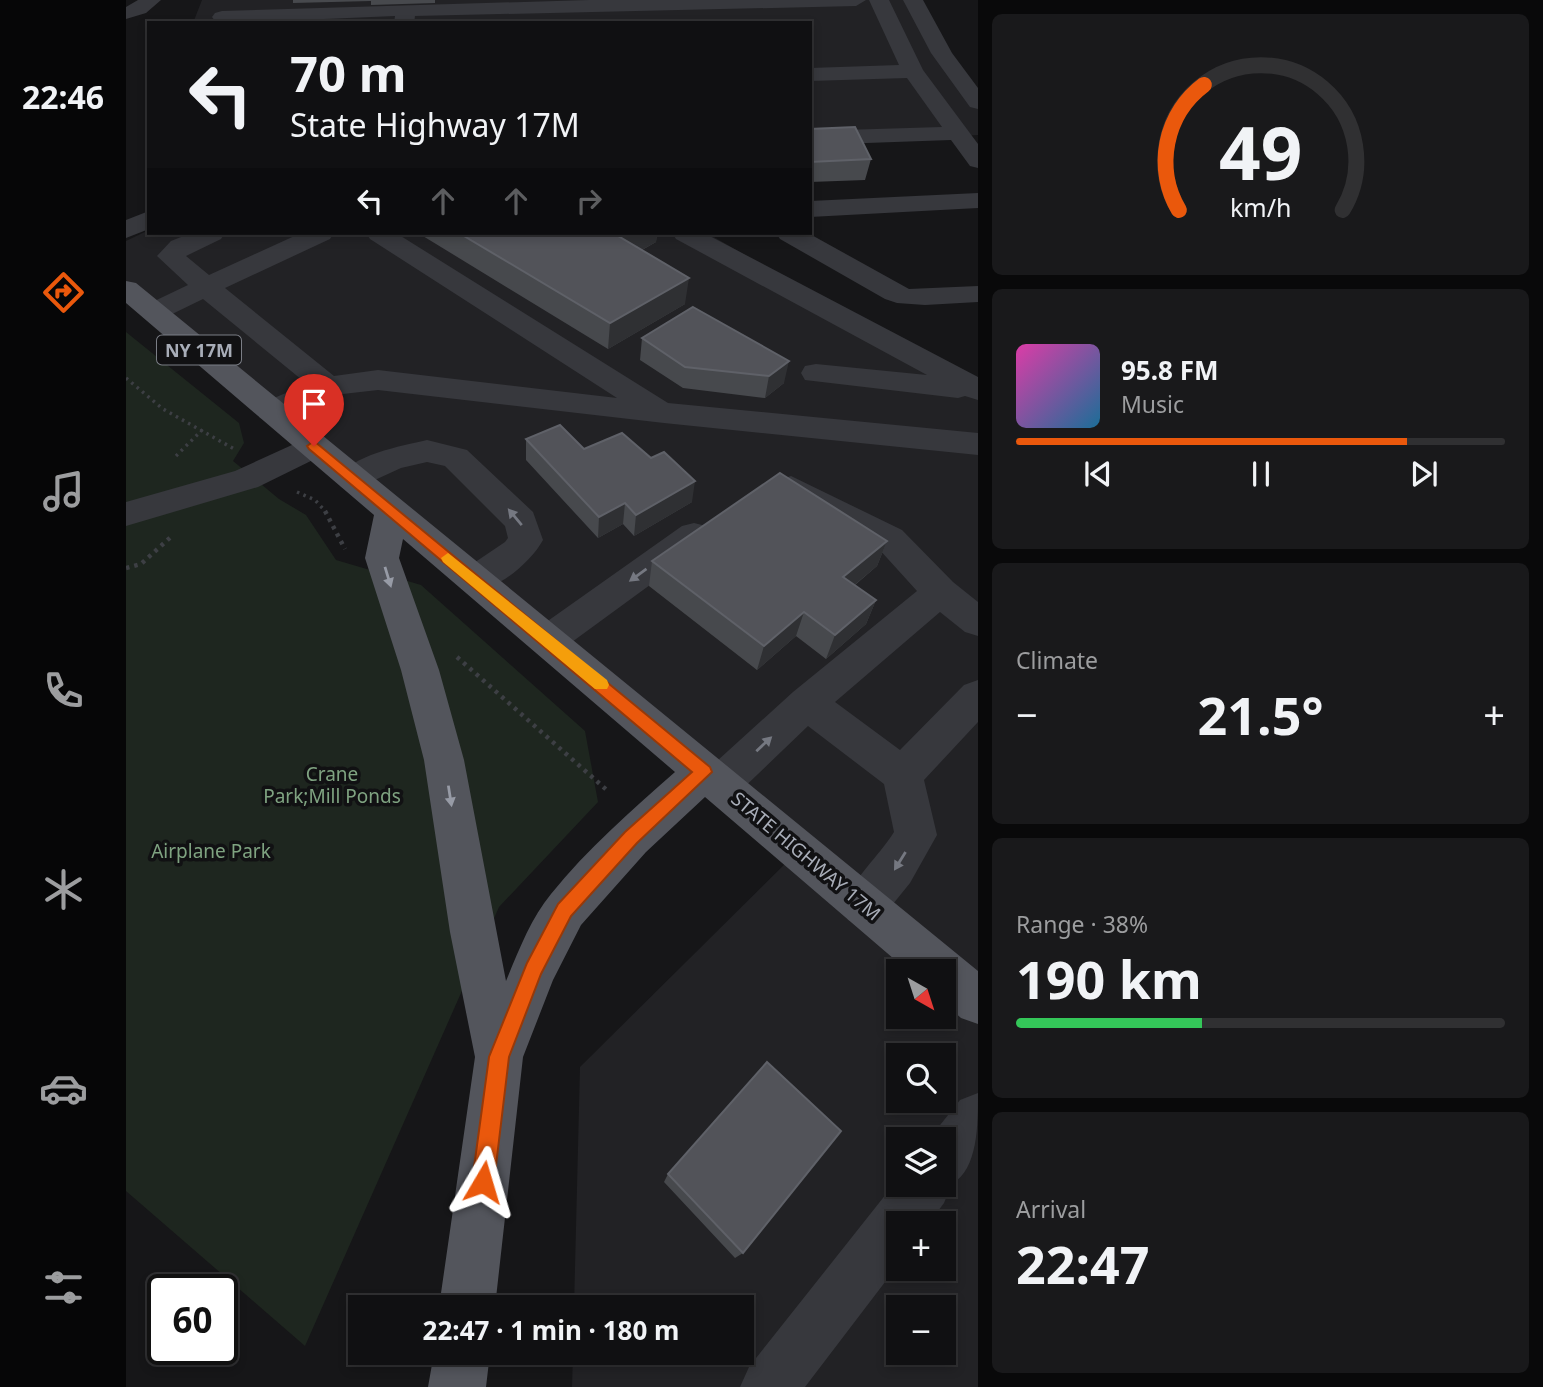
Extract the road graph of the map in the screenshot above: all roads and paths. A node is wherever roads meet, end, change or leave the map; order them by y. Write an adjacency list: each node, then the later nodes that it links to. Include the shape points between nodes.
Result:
1 (151, 0): 5 (street)
2 (856, 0): 7 (street)
3 (879, 0): 8 (street)
4 (913, 0): 10 (street, via 929,33)
5 (126, 12)
6 (223, 13): 7 (street)
7 (405, 17)
8 (914, 71): 9 (street); 11 (street)
9 (812, 75)
10 (975, 95)
11 (958, 132): 12 (street); 13 (street)
12 (812, 138)
13 (978, 160)
14 (978, 200): 15 (street)
15 (812, 209)
16 (147, 220): 17 (street)
17 (126, 230)
18 (207, 235): 23 (street, via 170,256)
19 (317, 235): 23 (street)
20 (382, 235): 31 (street)
21 (689, 235): 29 (street)
22 (793, 235): 25 (street, via 907,297)
23 (206, 288): 26 (street); 28 (street)
24 (126, 289): 26 (main road, NY 17M)
25 (978, 294)
26 (153, 312): 30 (main road, NY 17M)
27 (816, 373): 29 (street)
28 (328, 386): 30 (street); 31 (street, via 378,380)
29 (978, 390)
30 (271, 411): 34 (main road, NY 17M)
31 (664, 413): 33 (street)
32 (203, 429): 35 (path)
33 (978, 444)
34 (314, 446): 36 (main road, STATE HIGHWAY 17M / NY 17M); 39 (street, via 246,479)
35 (176, 456)
36 (353, 480): 38 (main road, STATE HIGHWAY 17M / NY 17M); 41 (street, one-way to 36, via 526,540 521,521 456,458 427,451 392,459)
37 (762, 489): 42 (street, via 787,486 890,539)
38 (391, 511): 41 (main road, STATE HIGHWAY 17M / NY 17M); 53 (main road, one-way to 53, via 382,558 421,670 444,760)
39 (126, 514)
40 (721, 516): 44 (street, one-way to 44)
41 (475, 580): 44 (main road, STATE HIGHWAY 17M / NY 17M)
42 (940, 592): 43 (street); 46 (street)
43 (978, 622)
44 (548, 640): 48 (main road, STATE HIGHWAY 17M / NY 17M)
45 (978, 696): 47 (street)
46 (807, 703): 47 (street); 48 (street, one-way to 46)
47 (902, 775): 49 (street, one-way to 49, via 916,835)
48 (712, 778): 49 (main road, STATE HIGHWAY 17M / NY 17M); 53 (main road, via 631,838 565,910 534,969)
49 (864, 905): 50 (main road, STATE HIGHWAY 17M / NY 17M)
50 (928, 959)
51 (956, 983): 52 (main road, STATE HIGHWAY 17M / NY 17M)
52 (978, 1001)
53 (499, 1057): 57 (main road)
54 (978, 1118): 55 (street)
55 (956, 1146)
56 (917, 1197): 60 (street)
57 (469, 1295)
58 (460, 1365): 59 (main road)
59 (457, 1387)
60 (769, 1387)

